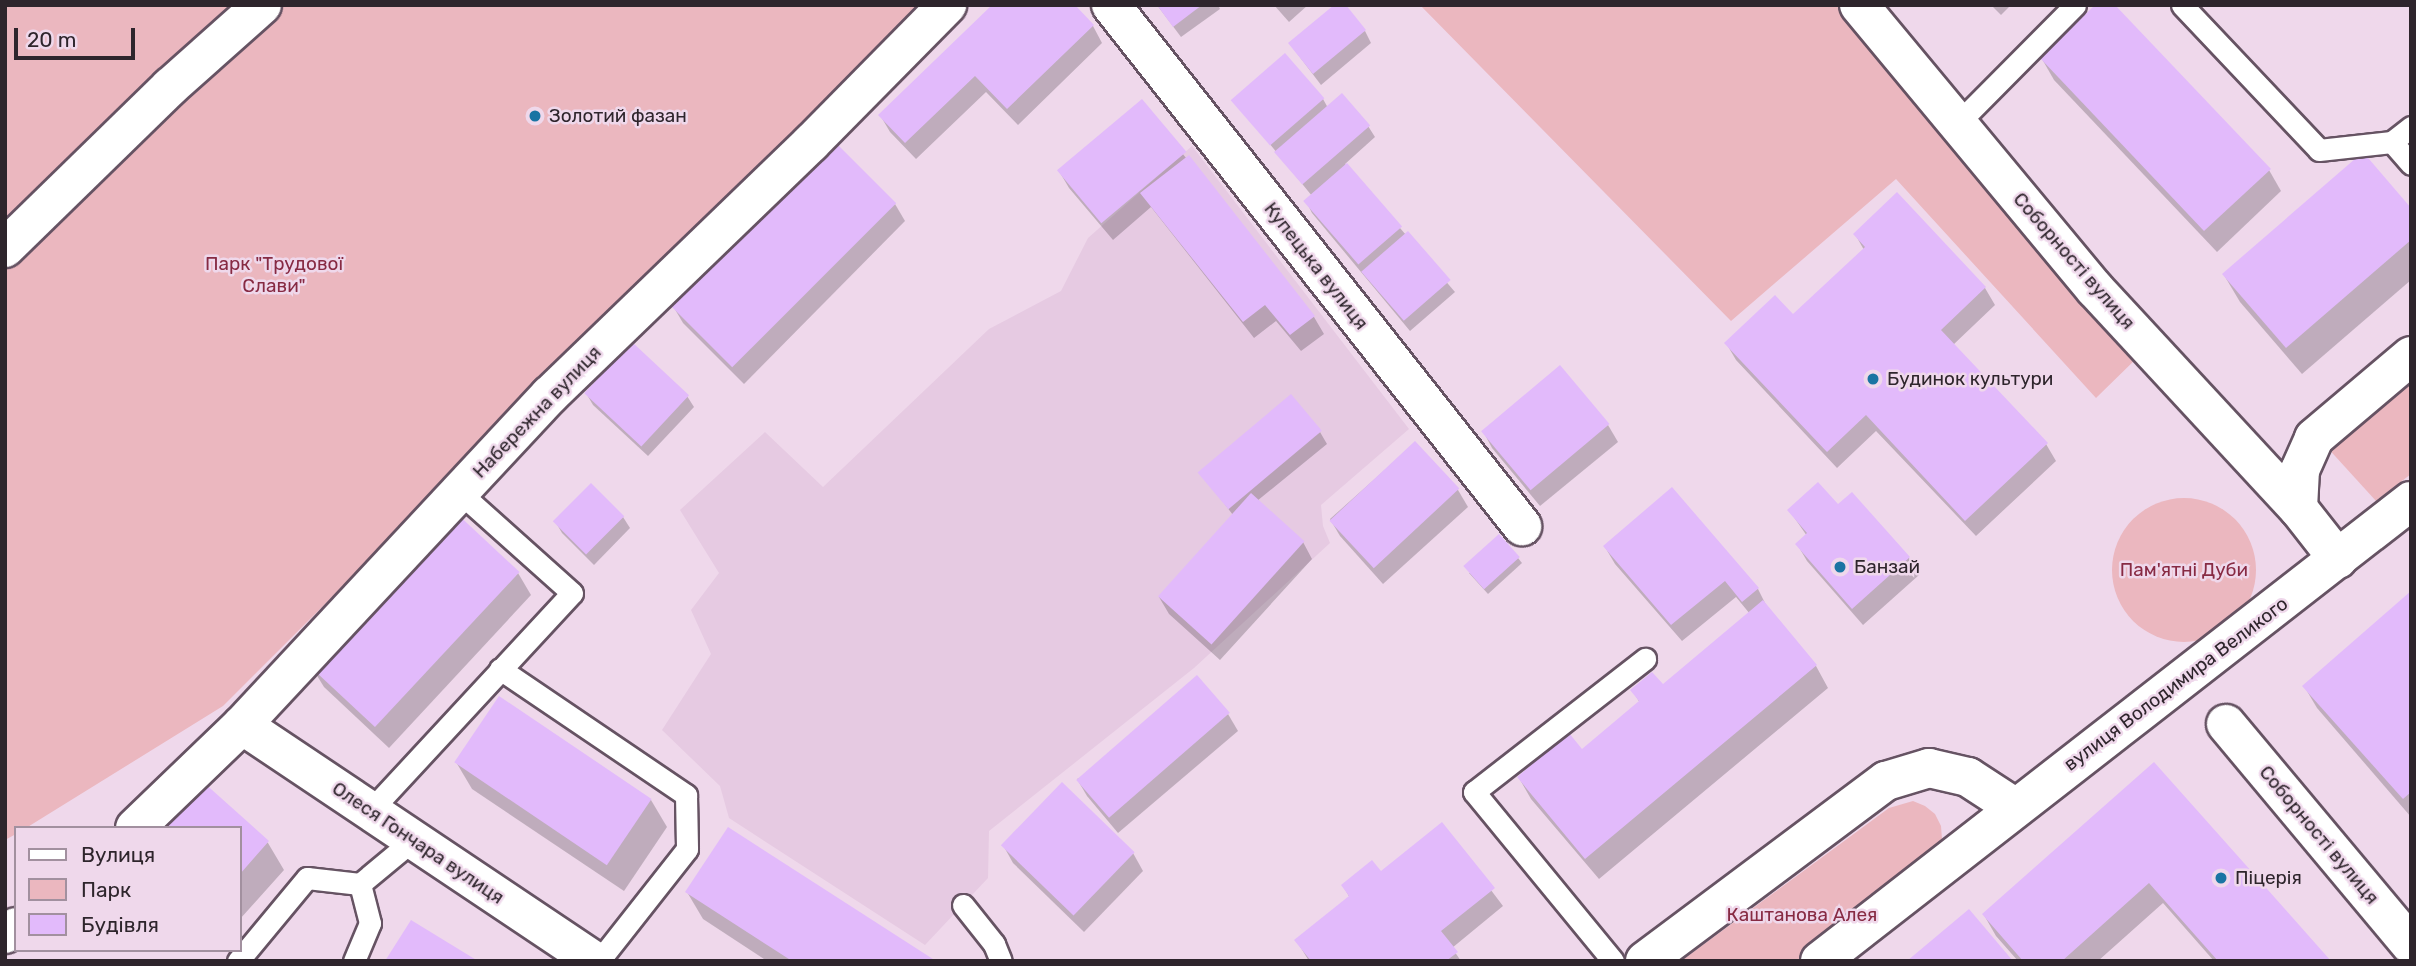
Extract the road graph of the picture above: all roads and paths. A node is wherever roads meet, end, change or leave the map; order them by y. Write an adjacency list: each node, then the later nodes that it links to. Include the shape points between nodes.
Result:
1 (262, 5): 11 (street, via 170,87)
2 (947, 5): 13 (street, Набережна вулиця, via 550,395)
3 (1111, 5): 16 (street, Купецька вулиця)
4 (1859, 5): 7 (street, Соборності вулиця)
5 (2075, 5): 7 (lane)
6 (2182, 5): 9 (lane, via 2319,150)
7 (1958, 123): 15 (street, Соборності вулиця, via 2095,289)
8 (2411, 127): 9 (lane)
9 (2392, 142): 10 (lane)
10 (2411, 164)
11 (5, 248)
12 (2411, 356): 15 (street, via 2314,438 2300,470)
13 (459, 492): 19 (lane, via 572,593); 21 (street, Набережна вулиця)
14 (2411, 501): 17 (street, вулиця Володимира Великого)
15 (2298, 508): 17 (street)
16 (1521, 526)
17 (2338, 559): 22 (street, вулиця Володимира Великого)
18 (1645, 659): 33 (lane, via 1474,792)
19 (500, 669): 23 (lane); 31 (lane, via 686,795 687,849)
20 (2226, 724): 28 (street, Соборності вулиця)
21 (242, 725): 23 (street, Олеся Гончара вулиця); 24 (street, Набережна вулиця)
22 (2014, 807): 34 (street, via 1968,777 1929,768 1886,781); 35 (street, вулиця Володимира Великого)
23 (370, 811): 25 (street, Олеся Гончара вулиця)
24 (137, 826)
25 (413, 839): 26 (lane); 31 (street, Олеся Гончара вулиця)
26 (360, 884): 29 (lane, via 307,878); 30 (lane, via 370,923)
27 (962, 905): 32 (lane, via 995,944)
28 (2411, 946)
29 (238, 961)
30 (354, 961)
31 (597, 961)
32 (1001, 961)
33 (1612, 961)
34 (1646, 961)
35 (1820, 961)

